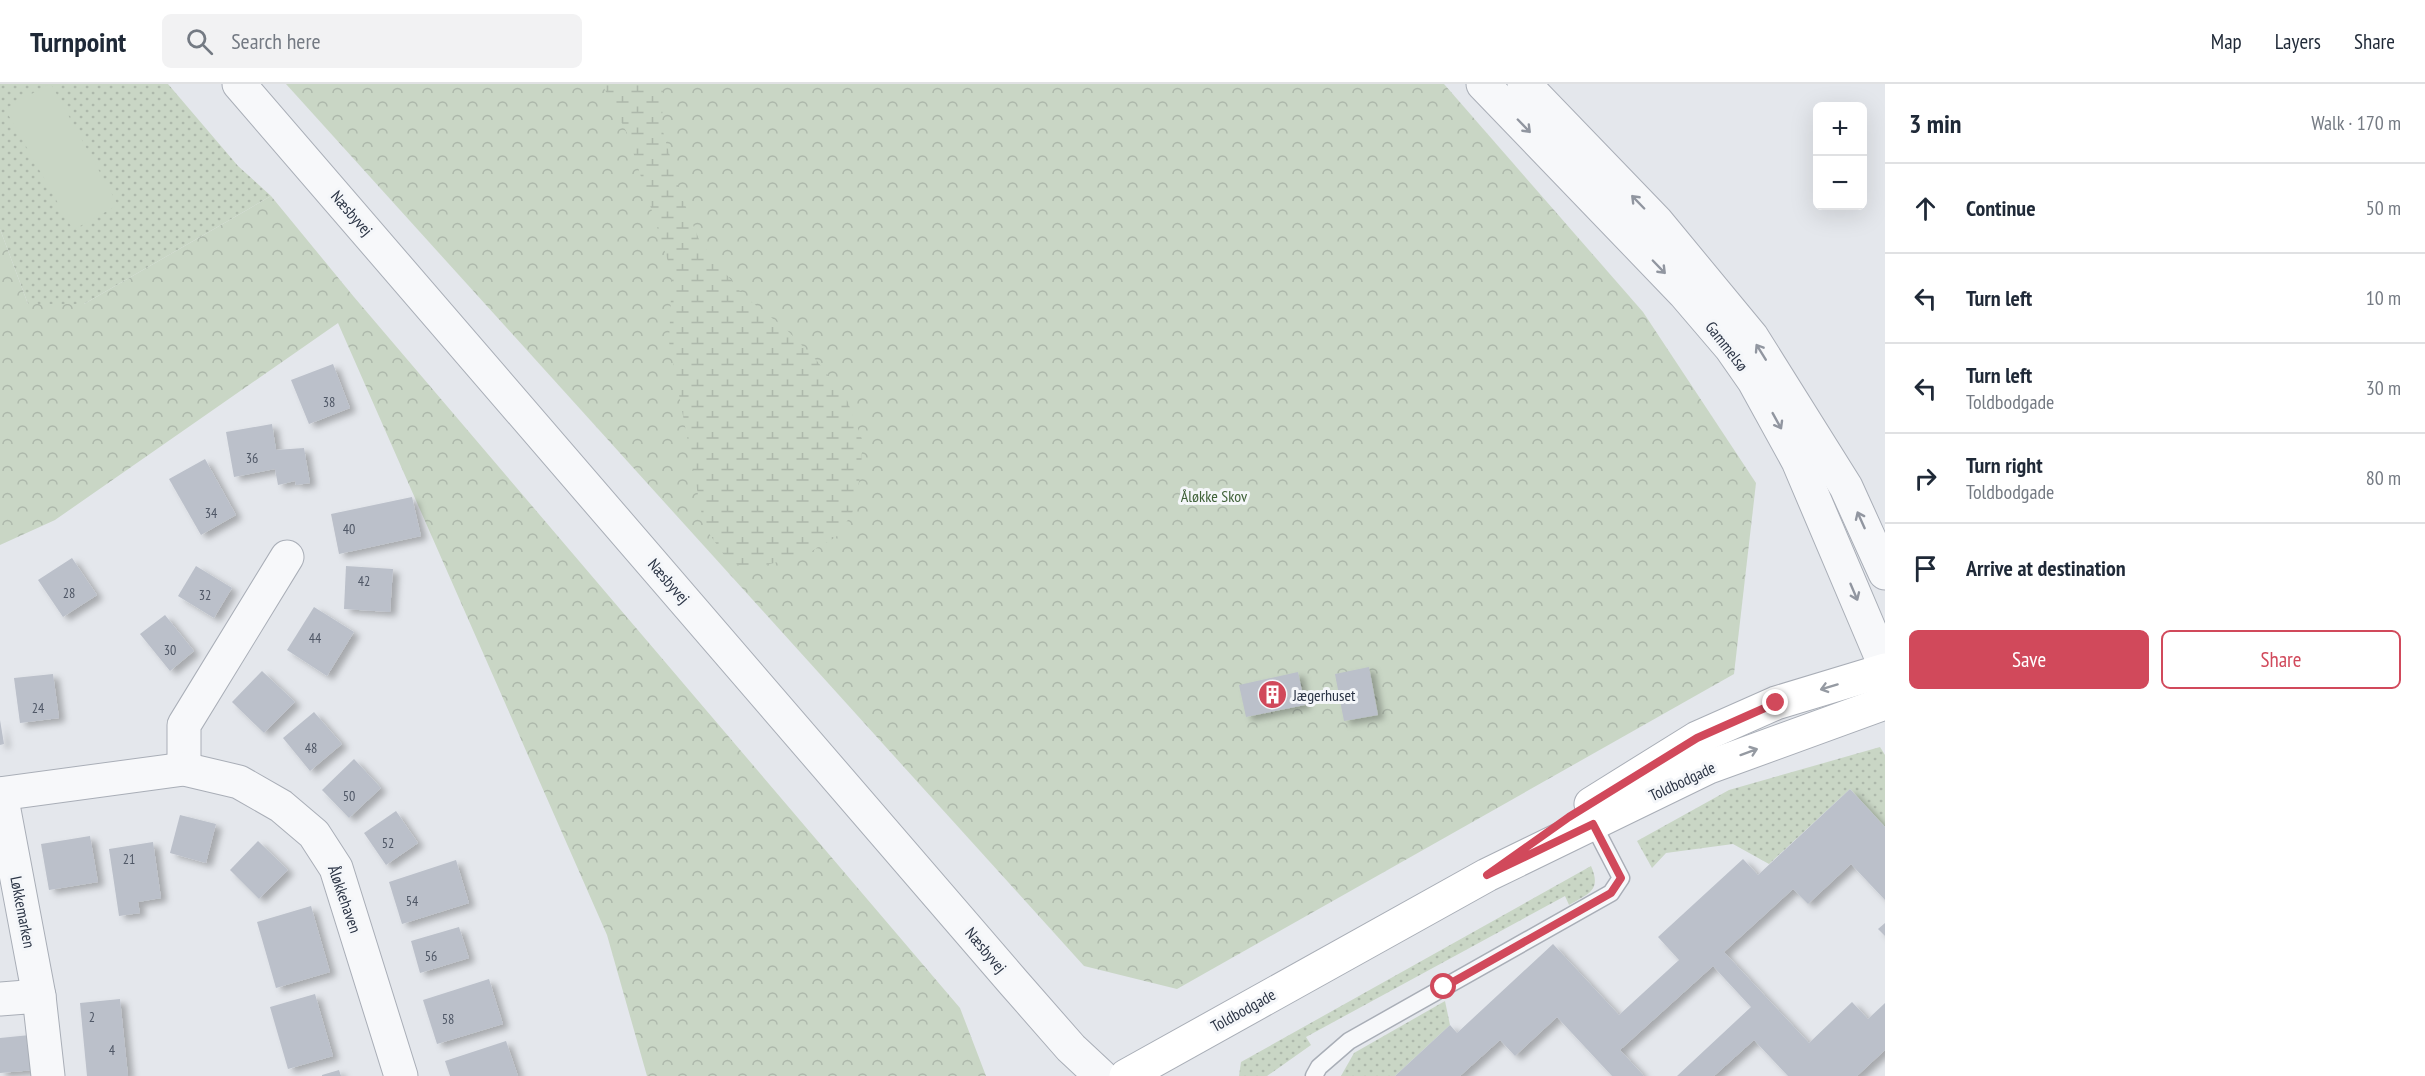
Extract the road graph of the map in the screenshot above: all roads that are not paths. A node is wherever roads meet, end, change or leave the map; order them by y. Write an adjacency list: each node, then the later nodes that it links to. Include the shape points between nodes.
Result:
1 (239, 84): 17 (street, Næsbyvej, via 1014,983)
2 (1484, 84): 6 (street, Gammelsø, one-way to 6, via 1684,293 1755,381 1798,461)
3 (1524, 84): 5 (street, Gammelsø, one-way to 3, via 1846,488 1752,337 1658,222)
4 (287, 557): 9 (street, via 184,725)
5 (1885, 573)
6 (1885, 666)
7 (1885, 670): 12 (main road, Toldbodgade, one-way to 12, via 1776,703 1697,738 1569,817)
8 (1885, 703): 11 (main road, Toldbodgade, one-way to 8, via 1709,767)
9 (184, 769): 10 (street, Åløkkehaven); 16 (street, Åløkkehaven, via 239,782 282,806 314,834 336,868)
10 (0, 794): 13 (street, Løkkemarken)
11 (1593, 824): 12 (main road, Toldbodgade); 19 (lane, via 1621,878 1611,893 1349,1041)
12 (1487, 875): 18 (main road, Toldbodgade)
13 (39, 996): 14 (street); 15 (street, Løkkemarken)
14 (0, 999)
15 (48, 1076)
16 (401, 1076)
17 (1101, 1076)
18 (1126, 1076)
19 (1314, 1076)

